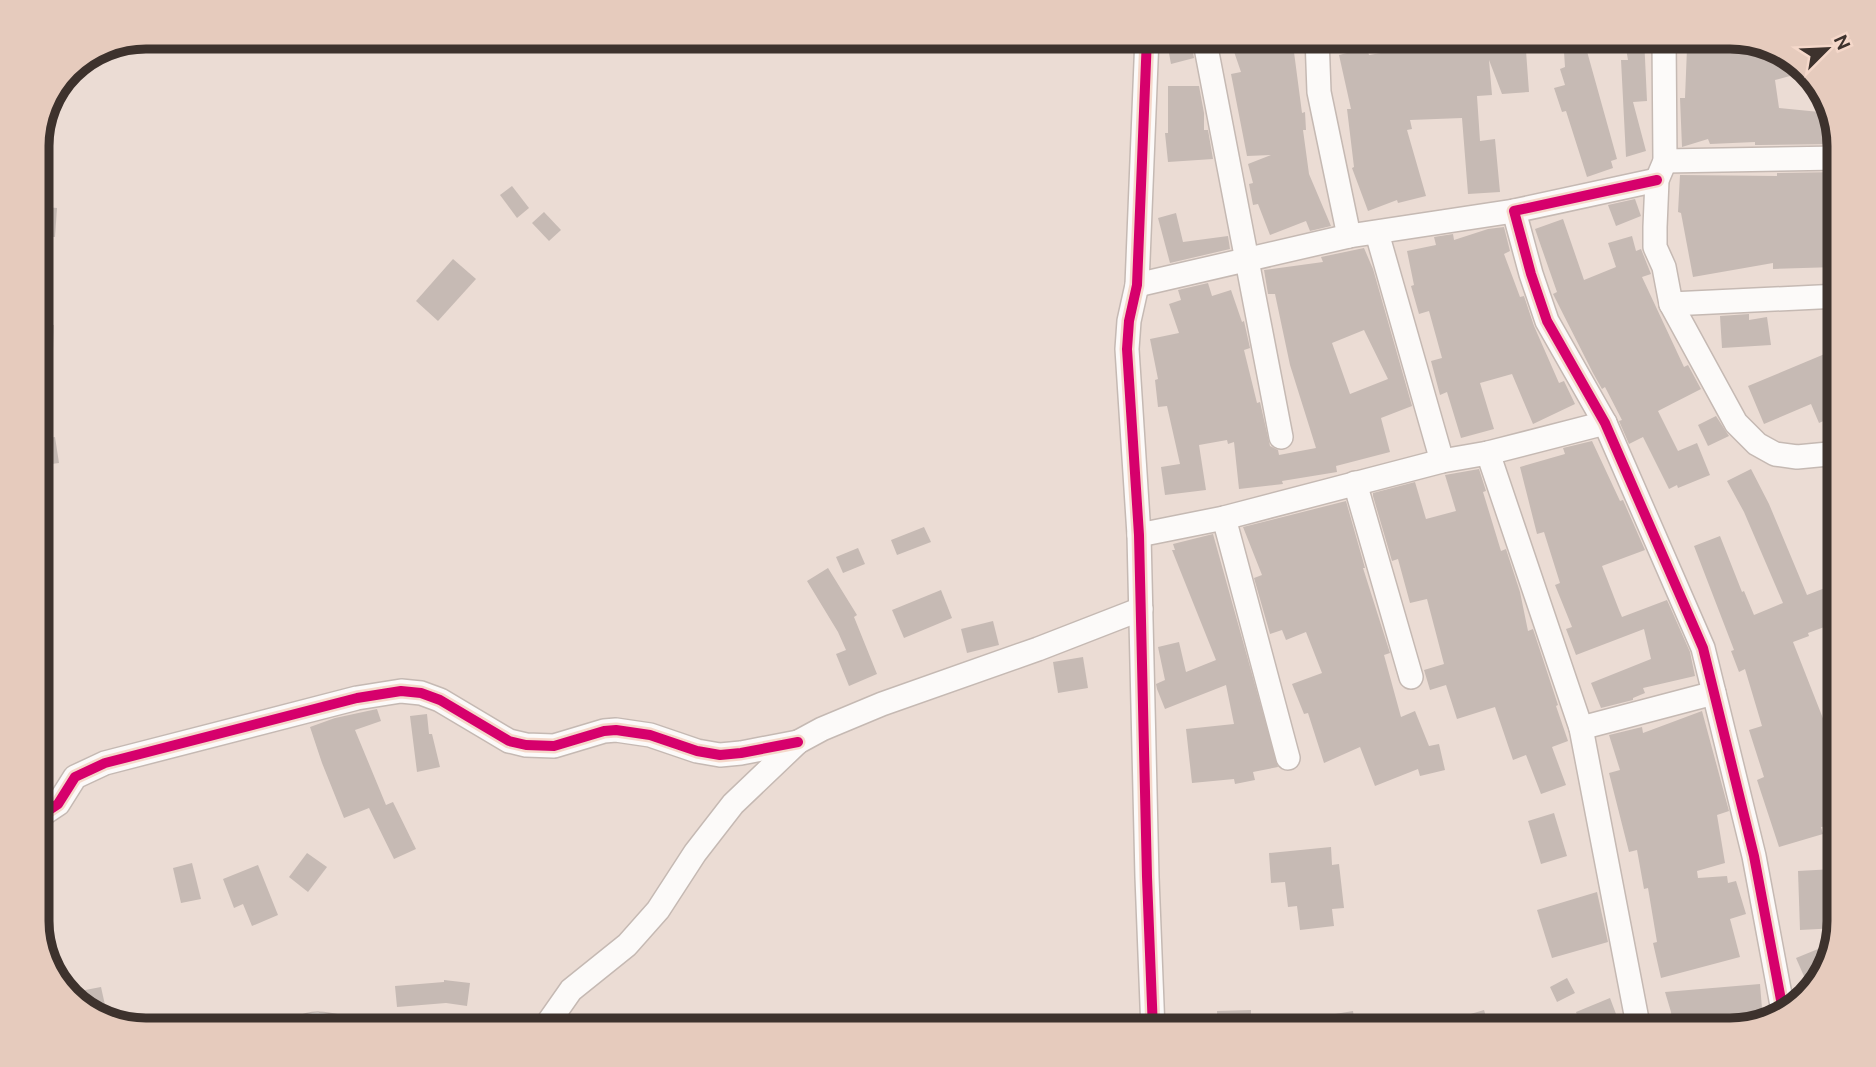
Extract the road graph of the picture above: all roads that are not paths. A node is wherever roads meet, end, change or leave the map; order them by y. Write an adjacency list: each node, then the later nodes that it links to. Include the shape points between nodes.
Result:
1 (1147, 49): 11 (street)
2 (1206, 49): 10 (street)
3 (1317, 49): 9 (street, via 1319,92)
4 (1664, 49): 6 (street)
5 (1827, 159): 6 (street)
6 (1661, 171): 7 (street); 13 (street, via 1655,247)
7 (1514, 211): 8 (street); 14 (street, via 1547,321)
8 (1377, 233): 9 (street); 18 (street)
9 (1349, 236): 10 (street)
10 (1246, 260): 11 (street); 15 (street)
11 (1137, 285): 21 (street, via 1127,349)
12 (1827, 297): 13 (street)
13 (1671, 304): 17 (street, via 1736,423 1757,444 1775,454)
14 (1605, 423): 16 (street); 24 (street, via 1703,648)
15 (1281, 437)
16 (1488, 453): 18 (street); 25 (street)
17 (1827, 454)
18 (1442, 461): 19 (street)
19 (1355, 483): 20 (street); 23 (street)
20 (1224, 518): 21 (street); 27 (street)
21 (1139, 535): 22 (street)
22 (1141, 609): 26 (street, via 882,704); 31 (street)
23 (1411, 677)
24 (1714, 693): 25 (street); 29 (street, via 1754,856)
25 (1581, 728): 32 (street)
26 (799, 742): 28 (street, via 720,755 615,730 561,745 526,745 509,741 440,700 401,691 357,698 105,763 75,776 58,804); 30 (street, via 733,804 658,910 626,945 572,990)
27 (1288, 758)
28 (49, 810)
29 (1782, 1003)
30 (552, 1018)
31 (1153, 1018)
32 (1637, 1018)

